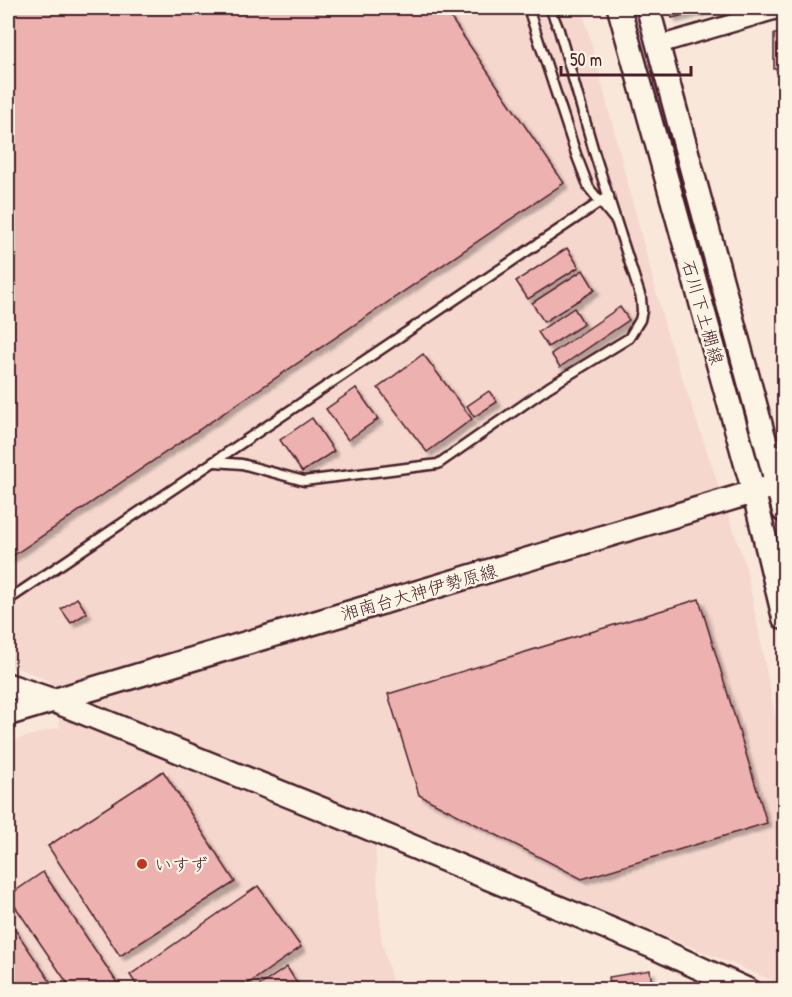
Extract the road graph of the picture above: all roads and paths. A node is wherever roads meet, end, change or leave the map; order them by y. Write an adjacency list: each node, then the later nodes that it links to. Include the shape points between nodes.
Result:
1 (528, 8): 8 (lane, via 576,154)
2 (550, 8): 7 (lane)
3 (619, 8): 12 (street, 石川下土棚線)
4 (648, 8): 6 (street, 石川下土棚線)
5 (784, 8): 6 (street)
6 (658, 45): 11 (street, 石川下土棚線)
7 (609, 196): 8 (lane); 9 (lane)
8 (599, 202): 9 (lane); 10 (lane)
9 (619, 225): 10 (lane, via 641,298 640,320 629,338 549,387 438,464 304,481 252,466)
10 (215, 462): 14 (lane)
11 (782, 484): 12 (street, 湘南台大神伊勢原線); 13 (street, 石川下土棚線)
12 (754, 493): 15 (street, 石川下土棚線); 17 (street, 湘南台大神伊勢原線)
13 (784, 511)
14 (8, 600)
15 (784, 618)
16 (8, 685): 17 (street)
17 (52, 700): 18 (street, 湘南台大神伊勢原線); 19 (street, via 344,818)
18 (8, 714)
19 (748, 990)

